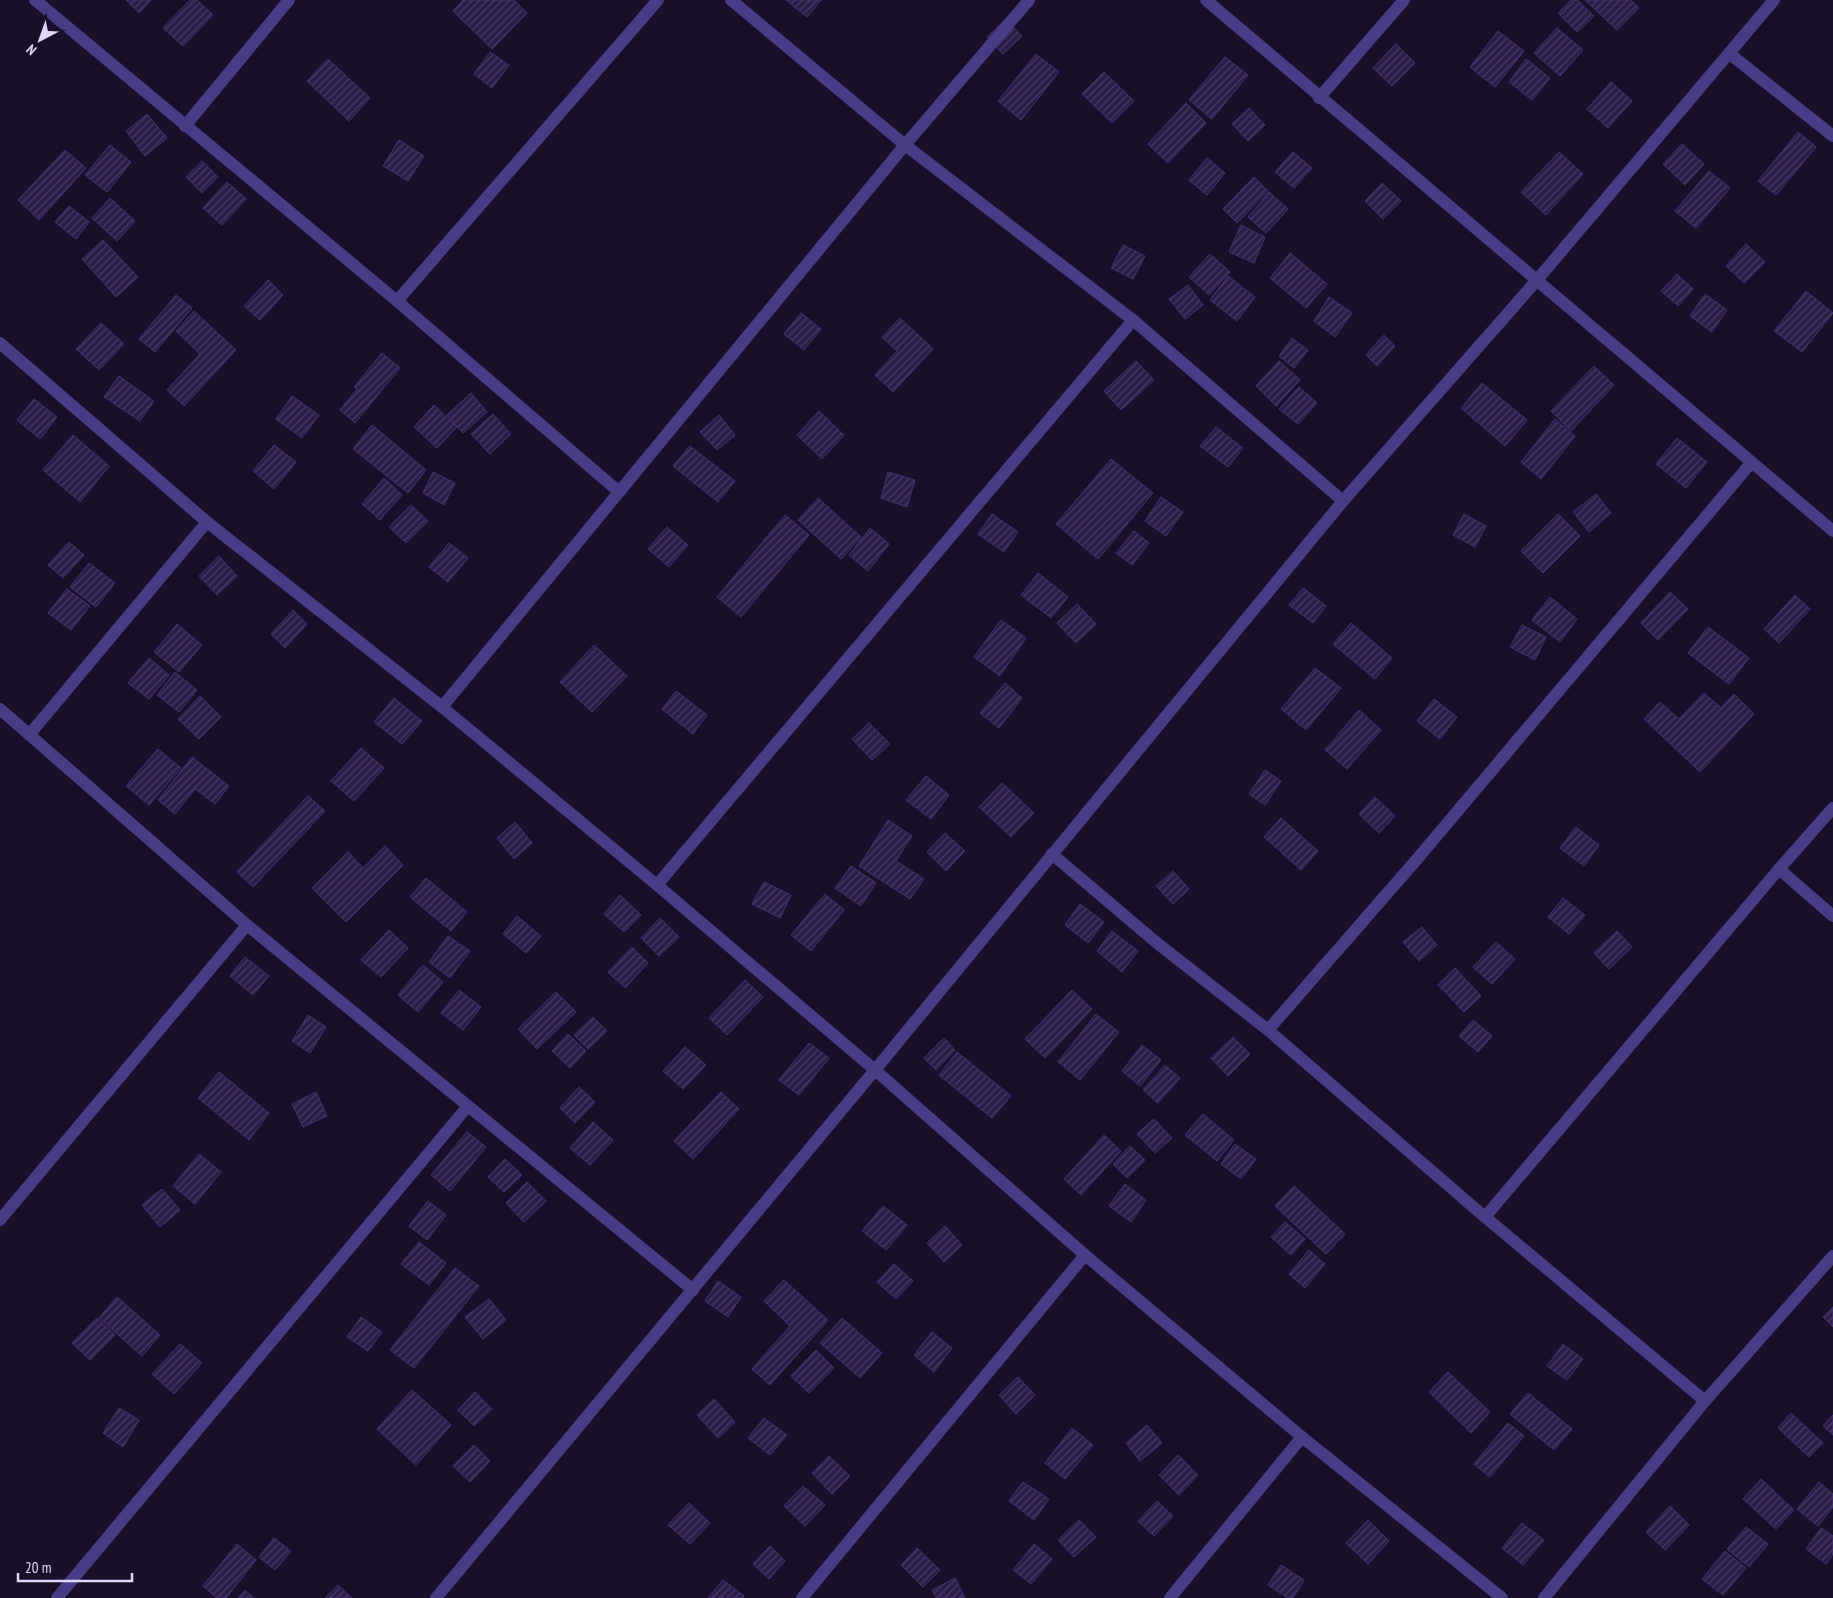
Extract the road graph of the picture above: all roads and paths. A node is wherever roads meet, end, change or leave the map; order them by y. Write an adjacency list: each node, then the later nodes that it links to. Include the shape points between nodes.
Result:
1 (35, 0): 11 (street)
2 (289, 0): 11 (street)
3 (658, 0): 15 (street)
4 (731, 0): 13 (street)
5 (1028, 0): 13 (street)
6 (1206, 0): 10 (street)
7 (1404, 0): 10 (street)
8 (1774, 0): 9 (street)
9 (1730, 54): 12 (street); 14 (street)
10 (1319, 98): 14 (street)
11 (185, 126): 15 (street)
12 (1833, 136)
13 (905, 145): 16 (street); 19 (street)
14 (1537, 280): 18 (street); 20 (street)
15 (397, 301): 19 (street)
16 (1134, 320): 20 (street); 29 (street)
17 (0, 343): 21 (street)
18 (1751, 463): 22 (street); 32 (street, via 1418,858)
19 (618, 491): 23 (street)
20 (1344, 501): 27 (street)
21 (207, 522): 23 (street); 25 (street)
22 (1833, 531)
23 (442, 707): 29 (street)
24 (0, 710): 25 (street)
25 (30, 735): 31 (street)
26 (1833, 808): 28 (street)
27 (1052, 854): 32 (street, via 1157,943); 33 (street)
28 (1778, 869): 30 (street); 35 (street)
29 (657, 885): 33 (street)
30 (1833, 916)
31 (247, 925): 34 (street); 36 (street)
32 (1268, 1030): 35 (street)
33 (875, 1070): 37 (street); 39 (street)
34 (468, 1106): 39 (street); 42 (street)
35 (1485, 1217): 40 (street)
36 (0, 1220)
37 (1085, 1254): 41 (street); 44 (street)
38 (1833, 1256): 40 (street)
39 (692, 1290): 43 (street)
40 (1705, 1401): 47 (street)
41 (1302, 1437): 45 (street); 46 (street)
42 (58, 1598)
43 (436, 1598)
44 (802, 1598)
45 (1170, 1598)
46 (1502, 1598)
47 (1544, 1598)

